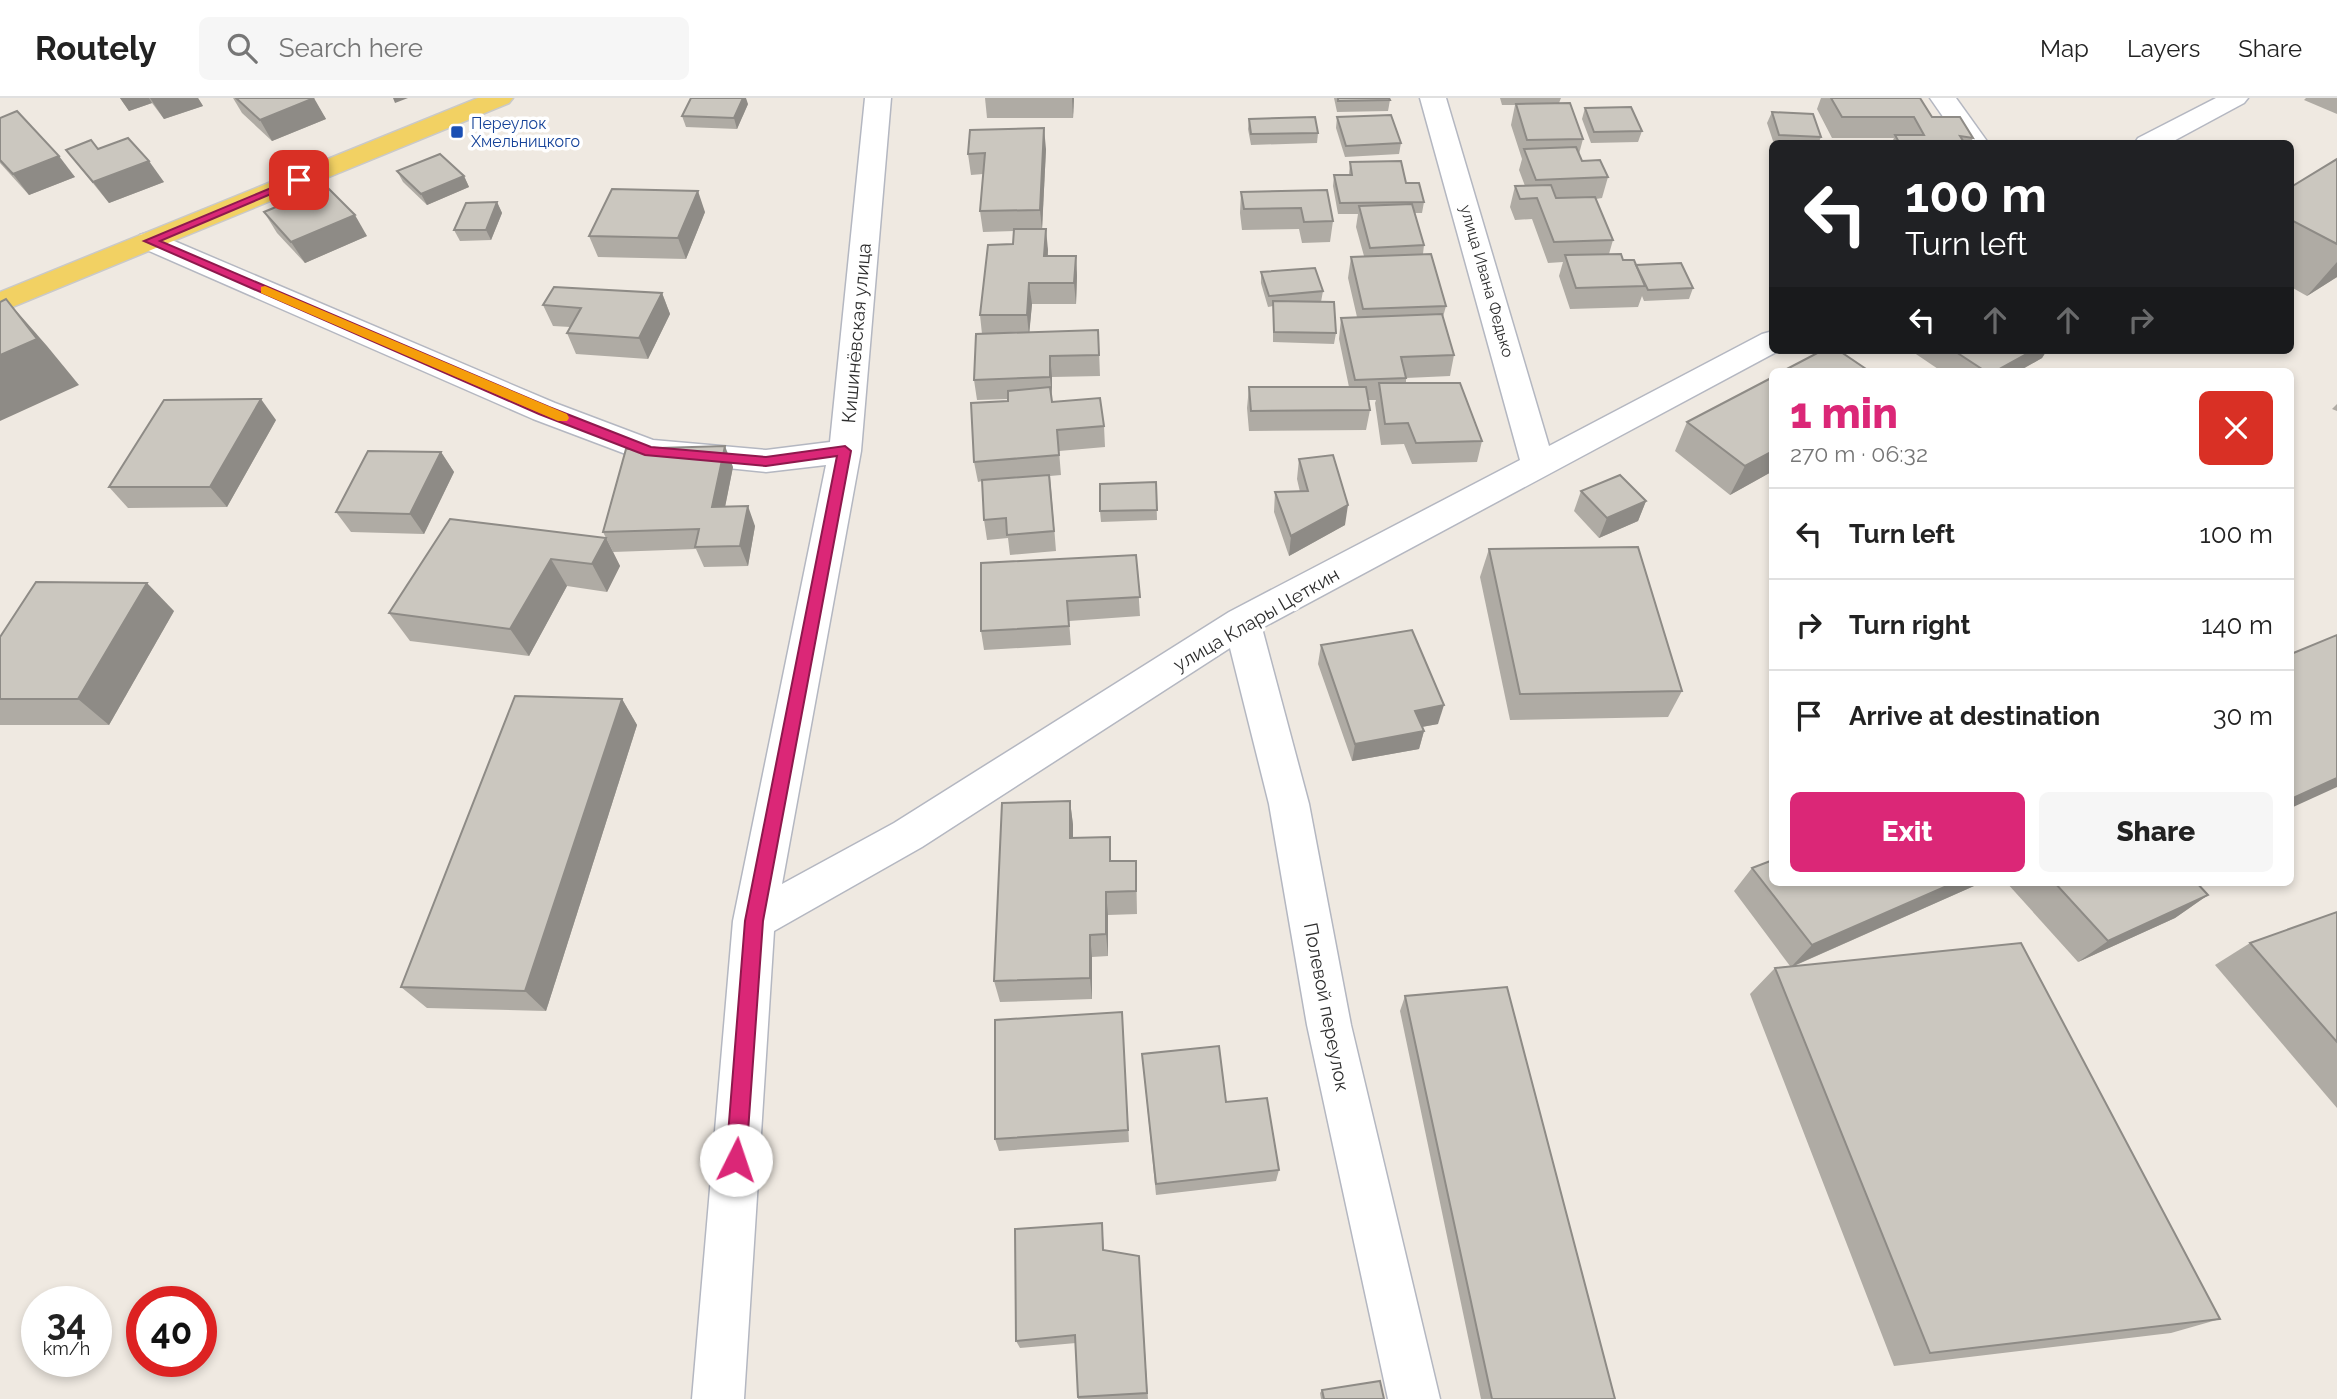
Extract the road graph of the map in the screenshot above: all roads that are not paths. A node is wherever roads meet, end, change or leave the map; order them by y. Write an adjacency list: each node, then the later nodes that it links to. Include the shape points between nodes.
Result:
1 (500, 98): 8 (main road)
2 (878, 98): 11 (street, Кишинёвская улица)
3 (1433, 98): 12 (street, улица Ивана Федько)
4 (1943, 98): 6 (street)
5 (2235, 98): 7 (street)
6 (1973, 140)
7 (2155, 140)
8 (150, 241): 9 (main road); 11 (street, via 650,452 766,461)
9 (0, 303)
10 (1769, 343): 12 (street, улица Клары Цеткин)
11 (845, 451): 14 (street, Кишинёвская улица)
12 (1538, 465): 13 (street, улица Клары Цеткин)
13 (1242, 622): 14 (street, улица Клары Цеткин, via 908,835); 15 (street, Полевой переулок, via 1289,804 1329,1025)
14 (754, 921): 16 (street, Кишинёвская улица)
15 (1413, 1396)
16 (718, 1399)

